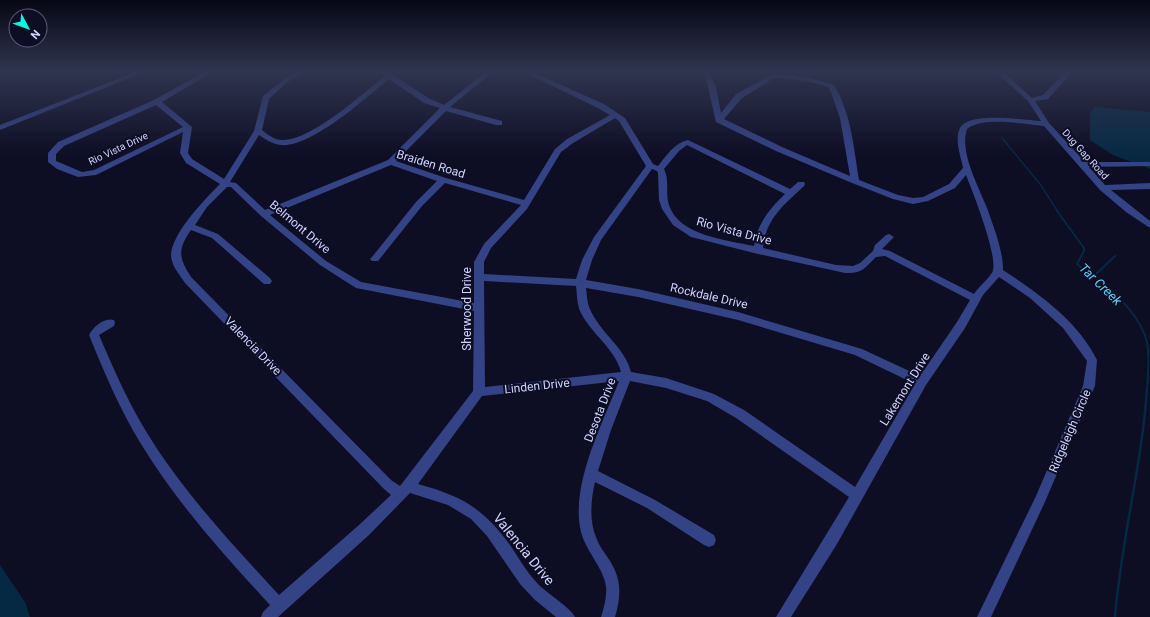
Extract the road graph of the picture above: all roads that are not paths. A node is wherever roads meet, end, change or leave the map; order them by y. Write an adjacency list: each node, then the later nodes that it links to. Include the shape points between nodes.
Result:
1 (71, 100): 19 (street)
2 (161, 100): 12 (street, Rio Vista Drive)
3 (266, 100): 20 (street, Valencia Drive)
4 (355, 100): 20 (street, via 307,136 292,142 282,143)
5 (425, 100): 13 (street)
6 (455, 100): 13 (street)
7 (588, 100): 14 (street, Rio Vista Drive)
8 (715, 100): 15 (street)
9 (736, 100): 15 (street)
10 (838, 100): 27 (street)
11 (1031, 100): 17 (street, Dug Gap Road)
12 (157, 102): 18 (street); 18 (street, Rio Vista Drive, via 61,144 52,154 52,162 81,175 96,172)
13 (445, 108): 16 (street); 21 (street)
14 (615, 115): 24 (street, Rio Vista Drive, via 625,123); 33 (street, Sherwood Drive, via 570,141 558,151)
15 (719, 120): 27 (street)
16 (499, 123)
17 (1046, 124): 23 (street, Dug Gap Road); 25 (street, via 1007,121 970,123 964,128 962,143)
18 (188, 126): 28 (street, Belmont Drive, via 184,153 189,161)
19 (0, 128)
20 (258, 131): 28 (street, Valencia Drive)
21 (391, 162): 26 (street, Braiden Road); 34 (street, Braiden Road)
22 (1150, 164): 23 (street)
23 (1082, 165): 31 (street, Dug Gap Road)
24 (655, 167): 32 (street, Desota Drive, via 684,142 688,142); 38 (street, Rio Vista Drive, via 663,173 664,203 672,218 685,230 694,236); 44 (street, Desota Drive, via 597,239)
25 (967, 168): 27 (street, via 952,186 925,199 913,201 896,197); 41 (street, via 998,259)
26 (443, 180): 33 (street, Braiden Road); 40 (street, via 419,204)
27 (855, 180)
28 (225, 184): 34 (street, Belmont Drive, via 233,185); 36 (street, Valencia Drive)
29 (801, 184): 32 (street)
30 (1150, 186): 31 (street)
31 (1103, 188): 35 (street, Dug Gap Road)
32 (791, 193): 38 (street, via 768,219 761,232)
33 (526, 204): 42 (street, Sherwood Drive, via 487,246 479,262)
34 (264, 214): 46 (street, Belmont Drive, via 323,263 359,285)
35 (1150, 225)
36 (188, 226): 43 (street, via 215,236); 52 (street, Valencia Drive, via 180,239 176,255 178,265 188,280 386,484)
37 (889, 237): 39 (street, Rio Vista Drive, via 878,247)
38 (758, 251): 39 (street, Rio Vista Drive, via 849,269 859,268)
39 (877, 252): 45 (street, via 887,253)
40 (375, 259)
41 (998, 272): 45 (street, Lakemont Drive); 60 (street, Ridgeleigh Circle, via 1033,296 1067,325 1092,360 1090,386 1040,500)
42 (479, 277): 44 (street, Rockdale Drive); 46 (street, Sherwood Drive)
43 (267, 281)
44 (580, 283): 48 (street, Desota Drive, via 584,309 618,354); 49 (street, Rockdale Drive, via 638,293 745,318 858,352)
45 (976, 298): 49 (street, Lakemont Drive)
46 (480, 308): 50 (street, Sherwood Drive)
47 (110, 323): 55 (street, via 94,335 130,414 156,456 226,549)
48 (627, 376): 50 (street, Linden Drive); 51 (street, Desota Drive); 53 (street, Linden Drive, via 666,383 710,397 740,414)
49 (922, 382): 53 (street, Lakemont Drive)
50 (479, 392): 52 (street)
51 (591, 474): 54 (street, via 651,504); 58 (street, Desota Drive, via 586,499 586,527 612,579 613,604)
52 (404, 490): 55 (street, via 364,530); 57 (street, Valencia Drive, via 437,494 467,508 492,532 525,580 547,603)
53 (856, 495): 59 (street, Lakemont Drive)
54 (709, 540)
55 (279, 605): 56 (street)
56 (268, 617)
57 (568, 617)
58 (608, 617)
59 (783, 617)
60 (984, 617)

